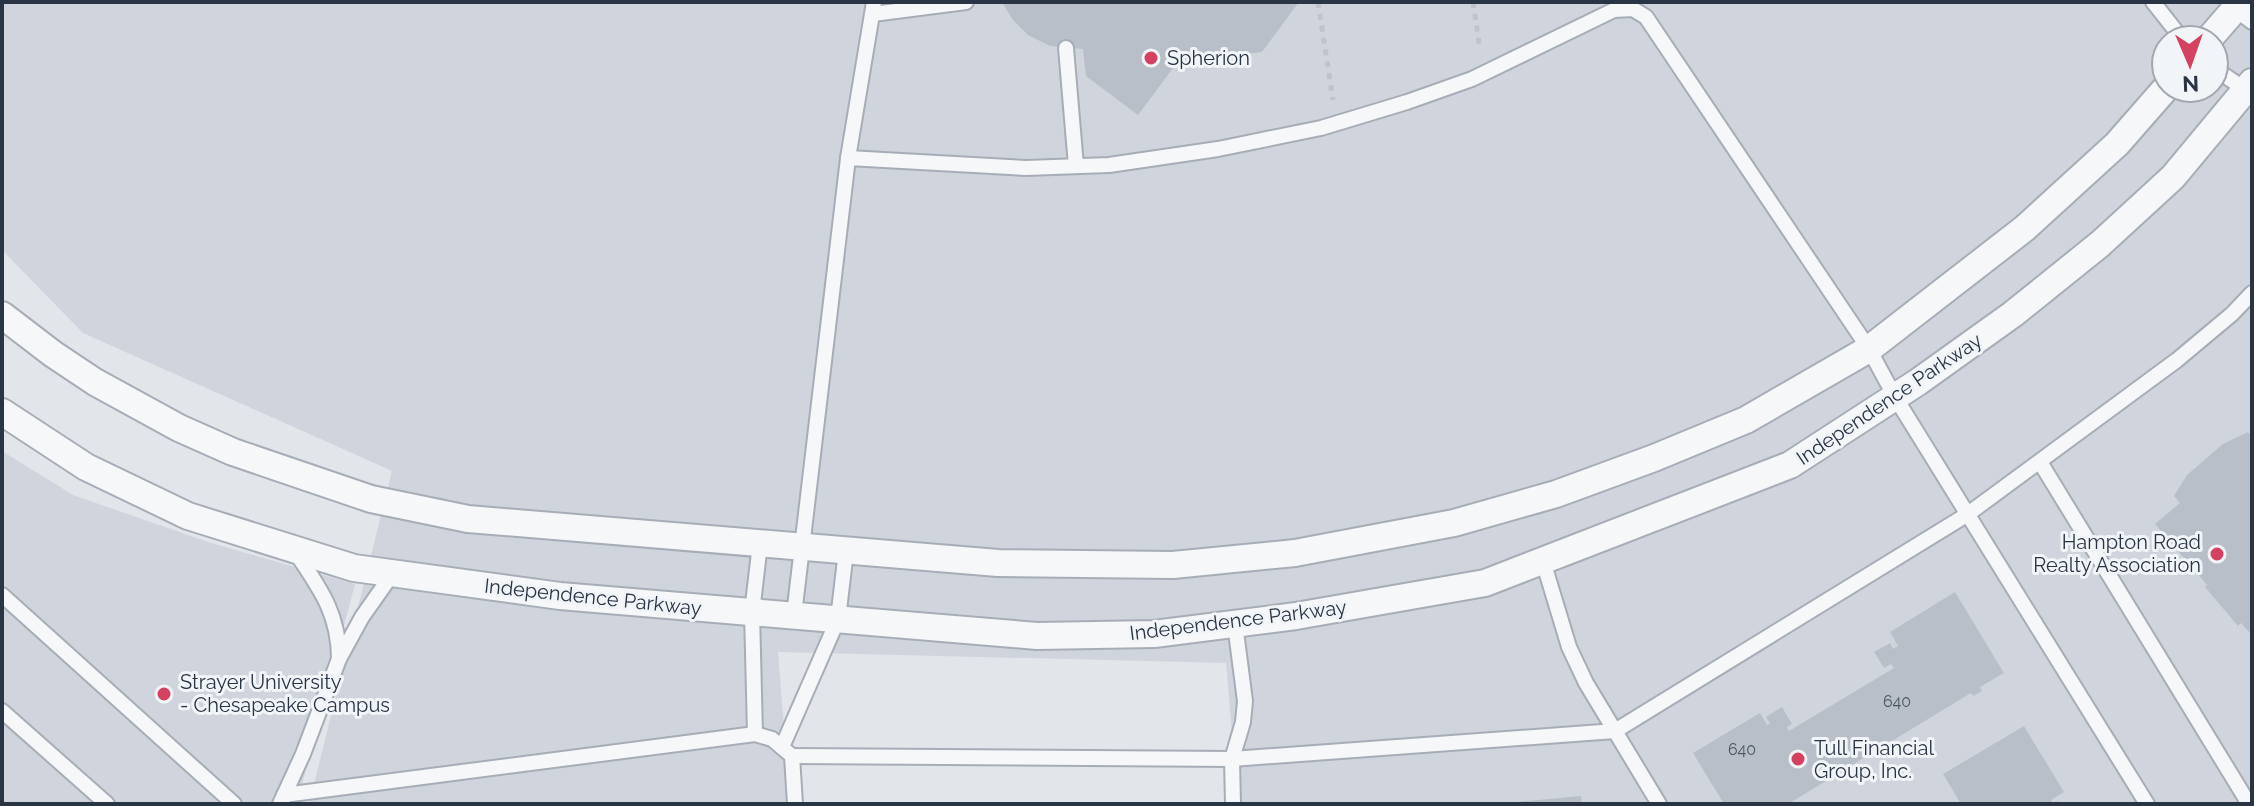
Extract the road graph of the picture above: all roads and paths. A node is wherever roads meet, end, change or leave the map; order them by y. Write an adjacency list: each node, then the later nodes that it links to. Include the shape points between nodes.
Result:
1 (966, 2): 5 (lane)
2 (1318, 2): 14 (path)
3 (1473, 2): 10 (path)
4 (2153, 2): 7 (lane)
5 (873, 8): 15 (lane)
6 (2243, 11): 8 (street)
7 (2170, 24)
8 (2227, 24)
9 (1066, 48): 16 (lane)
10 (1483, 73): 14 (lane); 20 (lane, via 1614,10 1633,9 1646,17)
11 (2230, 77): 12 (lane)
12 (2250, 89): 21 (street, Independence Parkway, via 2173,177 2100,244 2013,314)
13 (2152, 104): 20 (street, via 2117,144 2025,228)
14 (1336, 123): 16 (lane, via 1218,149)
15 (848, 158): 16 (lane); 26 (lane)
16 (1076, 166)
17 (2252, 293): 18 (lane)
18 (2246, 310): 23 (lane)
19 (2, 315): 25 (street, via 95,382 179,428 267,465 371,499 517,525)
20 (1869, 349): 21 (lane); 28 (street, via 1746,420 1654,458 1498,511 1358,543 1188,564 1107,566)
21 (1895, 397): 24 (lane); 29 (street, Independence Parkway, via 1790,465)
22 (2, 412): 27 (street, Independence Parkway, via 86,467 188,516)
23 (2040, 462): 24 (lane); 49 (lane)
24 (1968, 514): 38 (lane); 48 (lane)
25 (760, 544): 26 (street); 32 (lane)
26 (801, 547): 28 (street); 33 (lane)
27 (294, 550): 30 (street, Independence Parkway); 36 (lane, via 331,609)
28 (846, 551): 34 (lane)
29 (1543, 561): 35 (street, Independence Parkway, via 1485,583); 38 (lane, via 1569,647)
30 (393, 573): 32 (street, Independence Parkway, via 560,596); 36 (lane)
31 (2, 595): 44 (lane)
32 (752, 612): 33 (street, Independence Parkway); 39 (lane)
33 (794, 615): 34 (street, Independence Parkway)
34 (838, 619): 35 (street, Independence Parkway, via 1037,636 1154,634); 40 (lane)
35 (1235, 624): 41 (lane, via 1245,701)
36 (339, 659): 42 (lane)
37 (2, 711): 43 (lane)
38 (1615, 731): 41 (lane); 47 (lane)
39 (755, 734): 40 (lane); 42 (lane)
40 (787, 752): 41 (lane); 45 (lane)
41 (1232, 759): 46 (lane)
42 (282, 799)
43 (107, 804)
44 (234, 804)
45 (795, 804)
46 (1233, 804)
47 (1659, 804)
48 (2147, 804)
49 (2249, 804)

